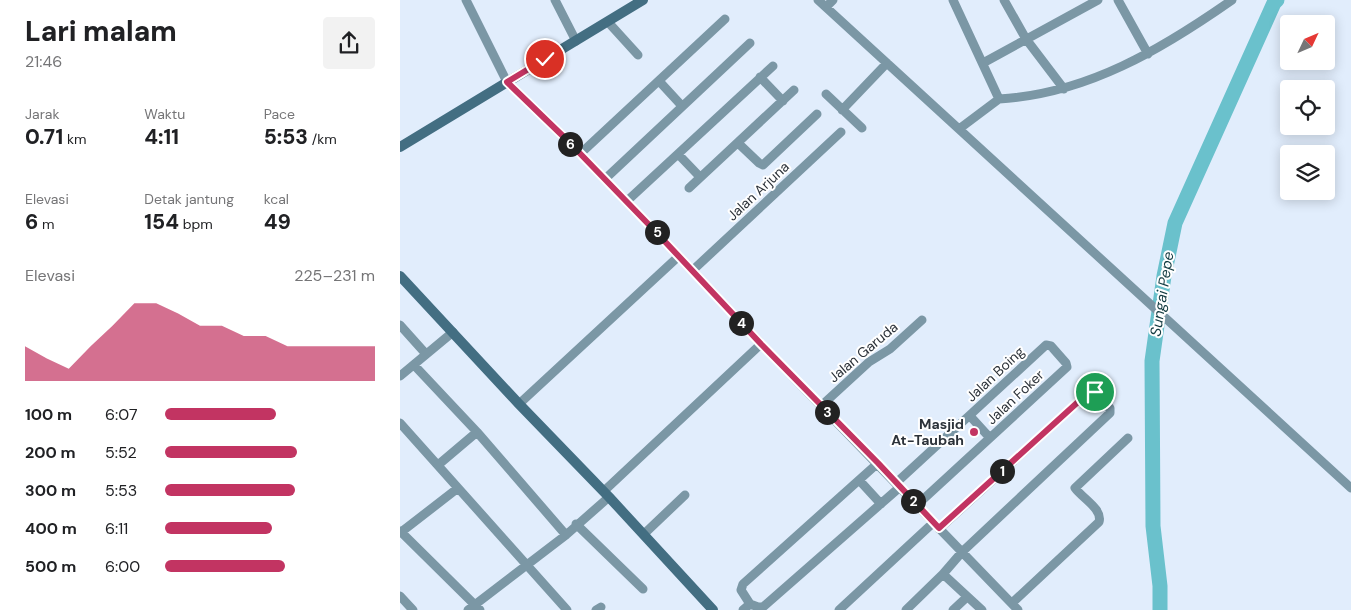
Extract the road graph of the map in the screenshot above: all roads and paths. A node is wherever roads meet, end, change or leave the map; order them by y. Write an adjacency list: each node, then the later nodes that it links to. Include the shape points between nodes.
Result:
1 (466, 0): 24 (street)
2 (555, 0): 15 (street)
3 (643, 0): 13 (main road)
4 (818, 0): 11 (street)
5 (833, 0): 11 (street)
6 (953, 0): 20 (street)
7 (1004, 0): 14 (street)
8 (1098, 0): 14 (street)
9 (1232, 0): 17 (street)
10 (1121, 1): 17 (street)
11 (826, 7): 19 (street)
12 (725, 19): 23 (street)
13 (608, 22): 15 (main road); 18 (street)
14 (1026, 39): 20 (street); 25 (street)
15 (576, 41): 24 (main road)
16 (750, 43): 30 (street)
17 (1148, 54): 25 (street, via 1090,81)
18 (638, 56)
19 (887, 63): 31 (street); 34 (street)
20 (983, 63): 28 (street)
21 (773, 66): 22 (street)
22 (760, 77): 29 (street); 39 (street)
23 (659, 81): 30 (street); 38 (street)
24 (507, 82): 37 (main road); 38 (street)
25 (1064, 89): 28 (street)
26 (794, 90): 29 (street)
27 (826, 94): 31 (street)
28 (1000, 100): 34 (street)
29 (783, 101): 36 (street)
30 (682, 106): 41 (street)
31 (842, 110): 33 (street)
32 (817, 114): 36 (street, via 763,165)
33 (862, 128)
34 (959, 129): 67 (street)
35 (841, 132): 45 (street, Jalan Arjuna)
36 (738, 143): 40 (street)
37 (400, 147)
38 (580, 154): 41 (street)
39 (678, 154): 40 (street); 43 (street)
40 (700, 177): 42 (street)
41 (605, 179): 43 (street)
42 (689, 188)
43 (627, 202): 44 (street)
44 (679, 256): 45 (street); 55 (street)
45 (693, 270): 50 (street)
46 (402, 280): 49 (main road)
47 (922, 320): 56 (street, Jalan Garuda)
48 (400, 325): 51 (street)
49 (453, 332): 51 (street); 55 (main road)
50 (761, 344): 56 (street); 68 (street)
51 (426, 354): 52 (street)
52 (414, 365): 54 (street); 59 (street)
53 (1065, 369): 57 (street, Jalan Boing, via 1066,363 1051,346 1046,346); 60 (street, Jalan Foker)
54 (400, 376)
55 (519, 404): 68 (main road)
56 (821, 406): 62 (street)
57 (970, 416): 60 (street); 65 (street, Jalan Boing)
58 (400, 423): 63 (street)
59 (477, 432): 63 (street); 76 (street)
60 (990, 438): 71 (street, Jalan Foker)
61 (1128, 438): 84 (street, via 1075,488 1098,512 1099,522)
62 (878, 463): 64 (street); 65 (street)
63 (438, 466): 66 (street)
64 (859, 480): 70 (street); 83 (street, via 743,584 741,590)
65 (898, 485): 70 (street, Jalan Boing); 71 (street)
66 (458, 488): 74 (street); 78 (street)
67 (1351, 488)
68 (607, 494): 72 (street); 75 (main road)
69 (685, 495): 75 (street)
70 (881, 504): 83 (street, Jalan Boing, via 763,607)
71 (917, 505): 73 (street)
72 (576, 524): 76 (street); 80 (street)
73 (936, 526): 77 (street); 77 (street, via 1089,392 1095,392 1110,408 1110,413); 89 (street)
74 (400, 532): 85 (street)
75 (644, 534): 88 (main road)
76 (566, 535): 78 (street)
77 (962, 552): 79 (street); 84 (street)
78 (526, 564): 85 (street); 87 (street)
79 (943, 574): 82 (street); 90 (street)
80 (643, 589)
81 (400, 596): 86 (street)
82 (967, 597): 91 (street); 92 (street)
83 (747, 607)
84 (1015, 607)
85 (474, 608)
86 (412, 610)
87 (567, 610)
88 (714, 610)
89 (839, 610)
90 (906, 610)
91 (953, 610)
92 (982, 610)

